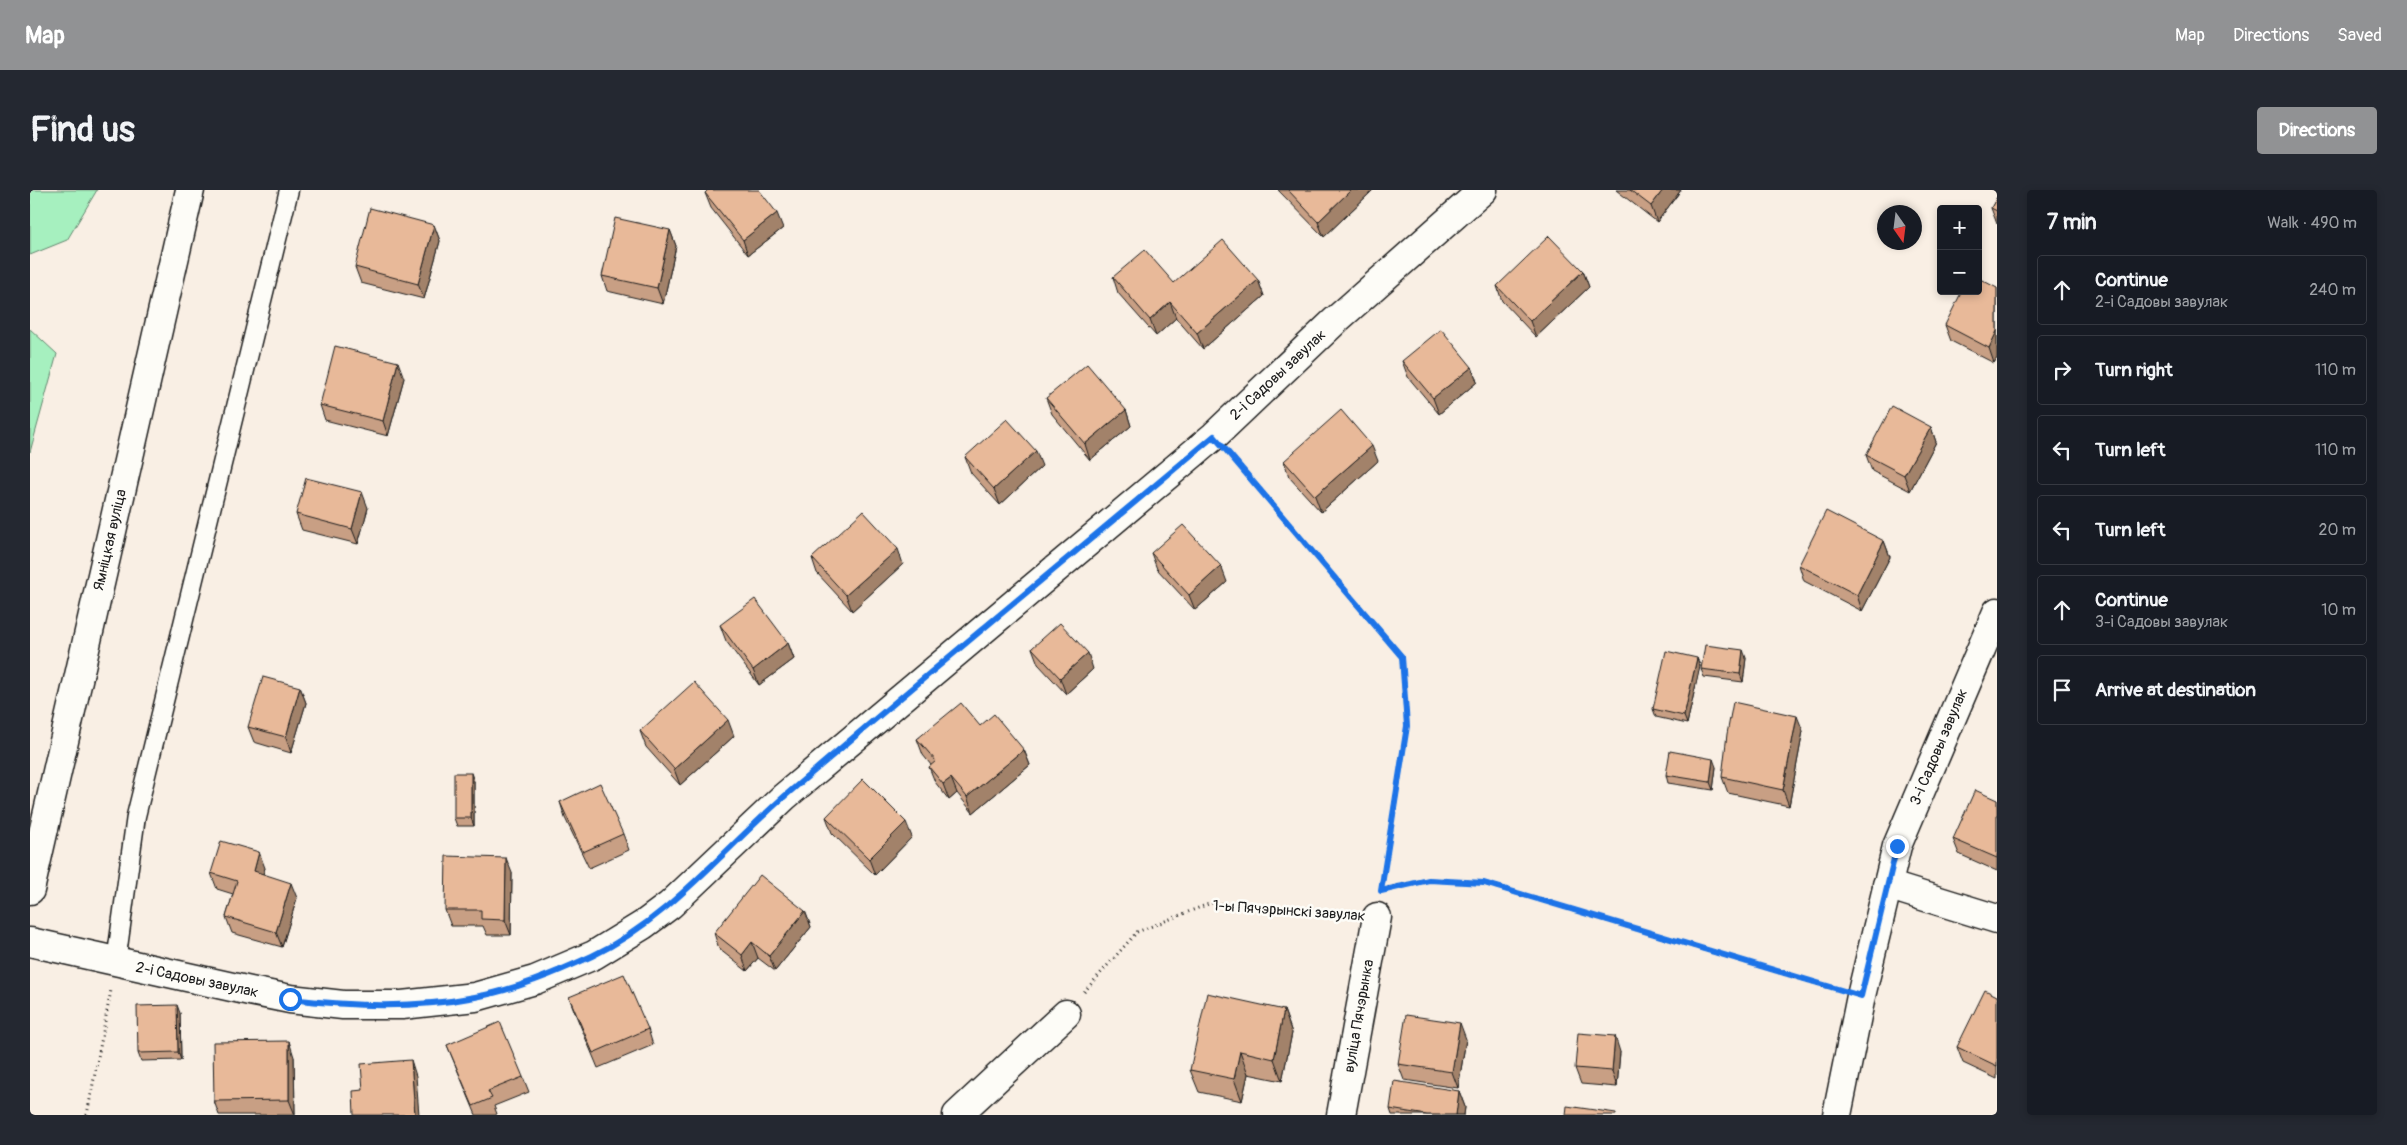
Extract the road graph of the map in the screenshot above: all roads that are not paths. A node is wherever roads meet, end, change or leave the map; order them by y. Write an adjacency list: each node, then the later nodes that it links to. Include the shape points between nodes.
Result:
1 (190, 190): 6 (street, Ямніцкая вуліца)
2 (289, 190): 10 (lane, via 136,816)
3 (1483, 190): 10 (street, 2-і Садовы завулак, via 1336,320 1214,436 784,797 670,905 594,955 534,980 475,997 375,1005 290,999)
4 (1997, 612): 5 (street, 3-і Садовы завулак, via 1897,846)
5 (1887, 885): 8 (street); 14 (street, 3-і Садовы завулак)
6 (30, 890)
7 (1377, 917): 13 (street, вуліца Пячэрынка)
8 (1997, 919)
9 (30, 942): 10 (street, 2-і Садовы завулак)
10 (116, 962)
11 (1066, 1014): 12 (street)
12 (957, 1115)
13 (1341, 1115)
14 (1837, 1115)

